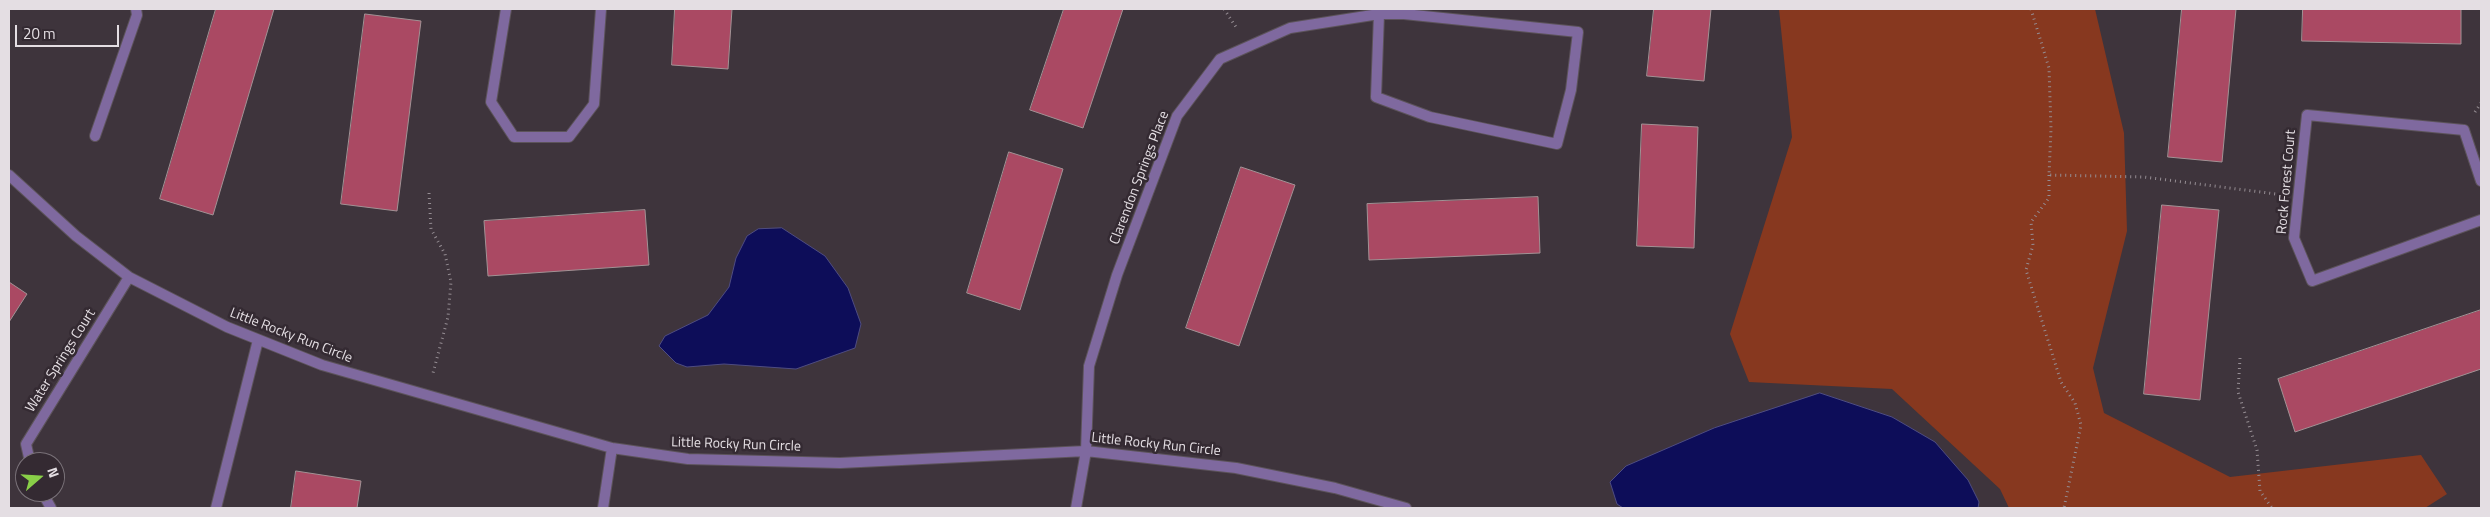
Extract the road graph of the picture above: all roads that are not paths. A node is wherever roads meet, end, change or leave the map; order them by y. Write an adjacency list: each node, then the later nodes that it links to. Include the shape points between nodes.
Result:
1 (136, 9): 5 (street, via 137,15)
2 (506, 9): 3 (street, via 491,102 514,137 569,137 594,104)
3 (600, 9)
4 (1379, 14): 4 (street, Clarendon Springs Place, via 1578,32 1571,90 1557,144 1430,117 1376,97); 12 (street, Clarendon Springs Place, via 1290,28 1220,60 1177,116 1117,275 1089,366)
5 (95, 136)
6 (9, 175): 9 (street, Little Rocky Run Circle, via 76,236)
7 (2481, 181): 8 (street, Rock Forest Court, via 2464,130 2307,115 2294,238 2312,281)
8 (2481, 220)
9 (129, 277): 10 (street, Little Rocky Run Circle); 13 (street, Water Springs Court, via 26,444)
10 (258, 340): 11 (street, Little Rocky Run Circle, via 322,365); 14 (street)
11 (612, 448): 12 (street, Little Rocky Run Circle, via 688,459 840,463); 15 (street)
12 (1086, 450): 16 (street, Clarendon Springs Place); 17 (street, Little Rocky Run Circle, via 1236,468 1335,488)
13 (28, 452)
14 (216, 508)
15 (603, 508)
16 (1076, 508)
17 (1406, 508)

